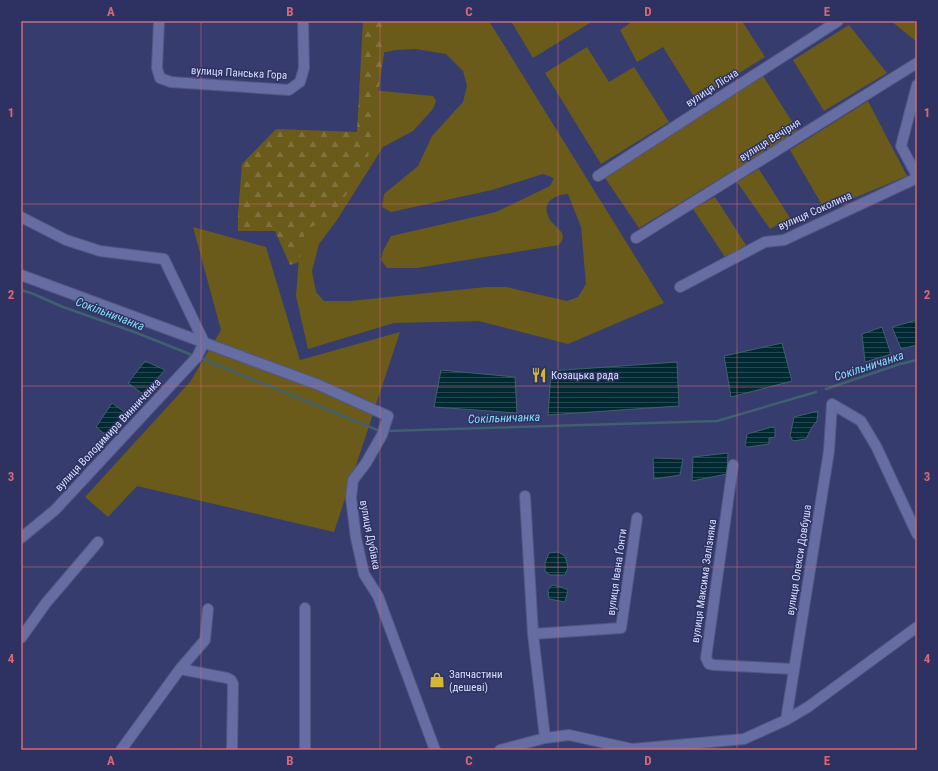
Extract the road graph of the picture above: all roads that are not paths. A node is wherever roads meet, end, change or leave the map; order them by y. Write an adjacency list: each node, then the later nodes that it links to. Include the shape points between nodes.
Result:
1 (159, 21): 2 (street, вулиця Панська Гора, via 160,78 171,82 289,90 300,82 304,68)
2 (303, 21)
3 (838, 21): 6 (street, вулиця Лісна)
4 (917, 63): 9 (street, вулиця Вечірня)
5 (917, 85): 7 (street, via 901,146)
6 (598, 176)
7 (917, 177): 11 (street, вулиця Соколина, via 784,240 765,242)
8 (21, 217): 12 (street, via 66,240 100,251 164,259)
9 (636, 238)
10 (21, 275): 12 (street)
11 (680, 287)
12 (204, 342): 17 (street, вулиця Володимира Винниченка, via 197,357 108,454 55,510); 31 (street, вулиця Дубівка, via 319,385 388,416 383,433 353,480 351,498 356,538 364,574 378,596)
13 (733, 465): 25 (street, вулиця Максима Залізняка, via 706,658 709,664 715,665)
14 (525, 496): 22 (street)
15 (637, 518): 22 (street, вулиця Івана Ґонти, via 621,628)
16 (917, 534): 25 (street, вулиця Олекси Довбуша, via 876,446 861,421 832,404 829,451)
17 (21, 538)
18 (98, 542): 23 (street, via 46,603)
19 (305, 608): 30 (street)
20 (208, 609): 24 (street, via 205,640)
21 (917, 627): 26 (street, via 808,707)
22 (533, 634): 27 (street)
23 (21, 638)
24 (180, 669): 28 (street); 29 (street, via 231,680)
25 (793, 669): 26 (street, вулиця Олекси Довбуша)
26 (786, 720): 33 (street, via 744,739)
27 (545, 738): 32 (street); 33 (street, via 570,735)
28 (121, 750)
29 (232, 750)
30 (305, 750)
31 (435, 750)
32 (500, 750)
33 (633, 750)

